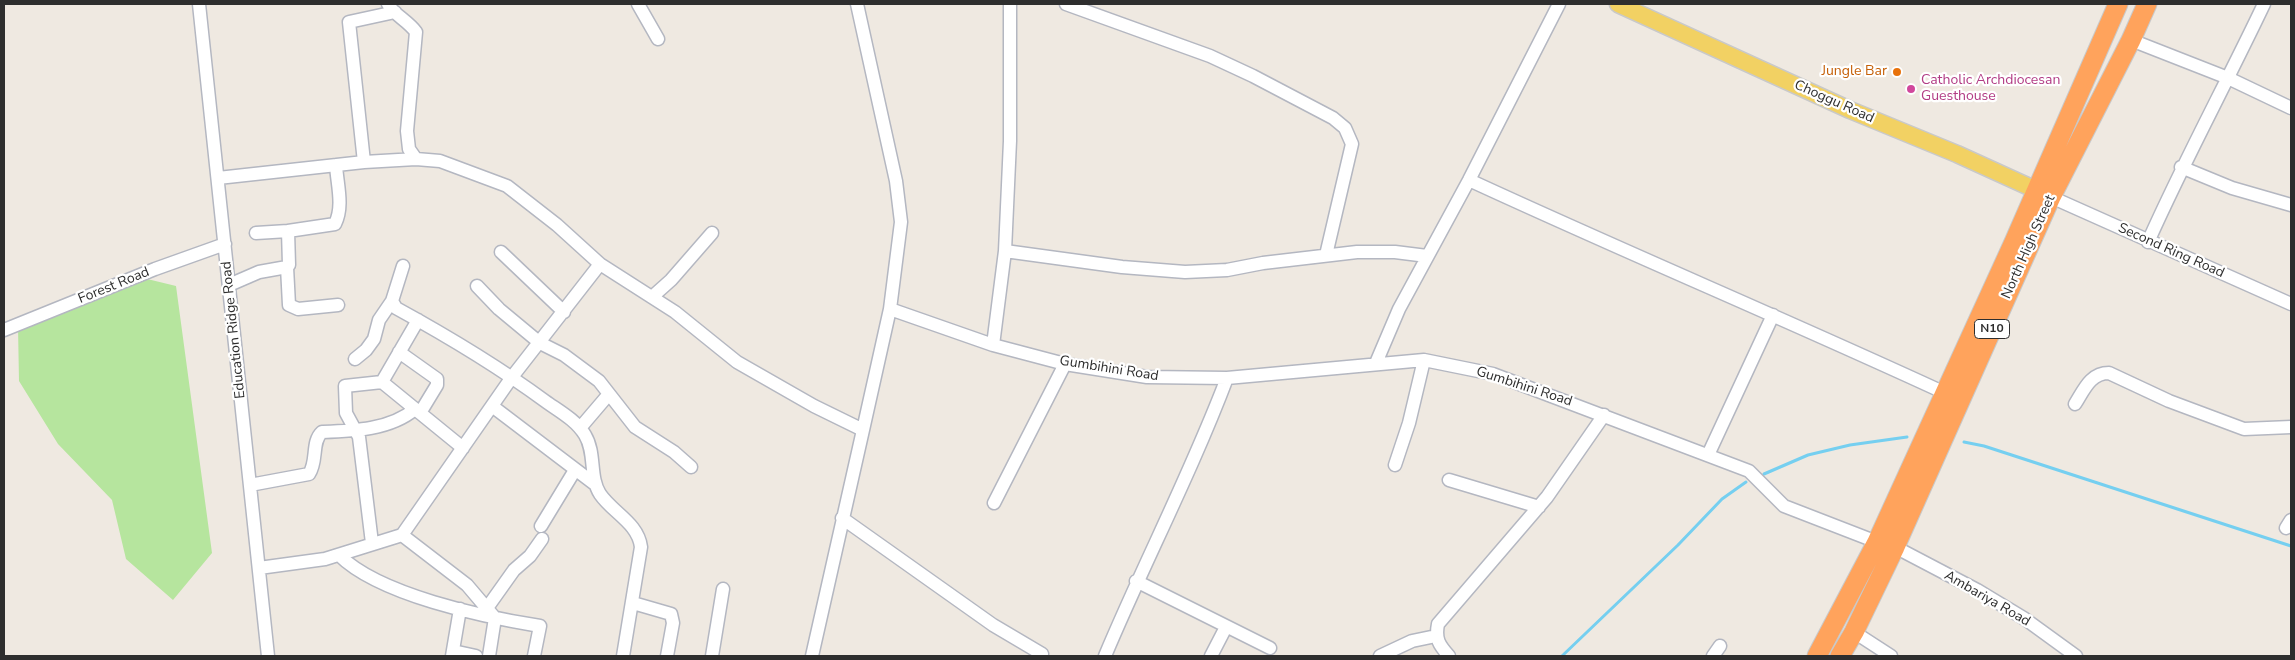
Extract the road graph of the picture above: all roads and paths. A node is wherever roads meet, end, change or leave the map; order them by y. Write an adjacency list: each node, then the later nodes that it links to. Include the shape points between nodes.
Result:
1 (199, 4): 20 (street, Education Ridge Road)
2 (638, 4): 12 (street)
3 (857, 4): 42 (street, via 896,181 901,222)
4 (1010, 4): 29 (street, via 1010,141)
5 (1066, 4): 31 (street, via 1210,56 1294,96 1345,128 1352,144)
6 (1559, 4): 21 (street)
7 (1618, 4): 22 (main road, Choggu Road, via 1850,110)
8 (2118, 4): 22 (highway, North High Street / N10)
9 (2147, 4): 13 (highway, North High Street / N10)
10 (2264, 4): 14 (street)
11 (391, 8): 16 (street, via 416,32 407,131 409,149); 17 (street, via 349,22)
12 (658, 39)
13 (2131, 40): 14 (street); 22 (highway, North High Street / N10)
14 (2228, 78): 15 (street); 19 (street)
15 (2291, 108)
16 (416, 159): 17 (street); 33 (street, via 440,161 507,186)
17 (364, 162): 18 (street)
18 (336, 165): 20 (street); 24 (street, via 340,205 335,224)
19 (2181, 167): 23 (street, via 2232,188); 27 (street)
20 (218, 178): 28 (street, Education Ridge Road)
21 (1469, 180): 32 (street); 44 (street)
22 (2044, 193): 27 (street, Second Ring Road); 57 (highway, North High Street / N10); 81 (highway, North High Street / N10)
23 (2291, 205)
24 (288, 231): 26 (street); 35 (street)
25 (712, 233): 38 (street)
26 (256, 234)
27 (2148, 242): 40 (street, Second Ring Road)
28 (225, 244): 36 (street, Education Ridge Road); 46 (street, Forest Road)
29 (1005, 251): 31 (street, via 1185,272 1227,270); 48 (street)
30 (501, 252): 43 (street)
31 (1326, 256): 32 (street, via 1376,252)
32 (1427, 256): 52 (street)
33 (600, 264): 38 (street); 43 (street)
34 (403, 266): 39 (street)
35 (287, 267): 36 (street, via 259,272); 41 (street, via 289,304 298,309)
36 (229, 285): 73 (street, Education Ridge Road)
37 (477, 286): 47 (street)
38 (652, 297): 66 (street, via 737,362)
39 (392, 301): 45 (street, via 396,308); 50 (street, via 379,320 374,338)
40 (2291, 304)
41 (338, 305)
42 (890, 309): 48 (street, Gumbihini Road); 66 (street)
43 (564, 312): 47 (street)
44 (1773, 315): 57 (street); 68 (street)
45 (418, 320): 49 (street); 54 (street)
46 (4, 330)
47 (540, 343): 54 (street); 58 (street, via 564,355 599,381)
48 (992, 345): 53 (street, Gumbihini Road)
49 (399, 352): 56 (street); 61 (street, via 437,380 437,385)
50 (355, 359)
51 (1424, 360): 52 (street, Gumbihini Road); 62 (street, Gumbihini Road, via 1493,374); 69 (street)
52 (1376, 363): 55 (street, Gumbihini Road)
53 (1065, 364): 55 (street, Gumbihini Road, via 1147,377); 75 (street)
54 (512, 377): 60 (street); 64 (street)
55 (1227, 378): 84 (street)
56 (382, 382): 61 (street); 65 (street, via 345,386 346,413)
57 (1945, 393): 79 (highway, North High Street / N10)
58 (609, 394): 64 (street); 70 (street, via 635,427)
59 (2075, 404): 63 (street, via 2091,379 2100,373 2109,373 2169,401 2244,429)
60 (492, 406): 67 (street); 71 (street)
61 (417, 411): 65 (street, via 399,420); 67 (street)
62 (1604, 415): 68 (street, Gumbihini Road); 76 (street)
63 (2291, 427)
64 (580, 428): 74 (street, via 590,445)
65 (356, 430): 73 (street, via 320,433 315,465 309,474); 80 (street)
66 (863, 430): 77 (street)
67 (463, 448): 78 (street)
68 (1708, 455): 79 (street, Gumbihini Road, via 1749,471 1784,506)
69 (1395, 465)
70 (691, 467)
71 (576, 470): 74 (street); 88 (street, via 530,556 514,570)
72 (1449, 480): 76 (street)
73 (250, 485): 83 (street, Education Ridge Road)
74 (596, 485): 86 (street, via 640,539)
75 (994, 503)
76 (1539, 507): 91 (street, via 1438,624)
77 (842, 518): 94 (street, via 993,626); 102 (street)
78 (402, 535): 80 (street); 88 (street, via 467,585)
79 (1877, 542): 107 (highway, North High Street / N10)
80 (372, 544): 82 (street)
81 (1895, 547): 90 (highway, North High Street / N10); 110 (street, Ambariya Road, via 1977,590)
82 (339, 555): 83 (street); 87 (street, via 351,568 370,577)
83 (260, 568): 95 (street, Education Ridge Road)
84 (1136, 581): 89 (street); 103 (street)
85 (723, 589): 101 (street)
86 (633, 603): 99 (street); 100 (street, via 670,614 673,623)
87 (460, 609): 88 (street); 93 (street)
88 (491, 613): 97 (street); 98 (street, via 540,626)
89 (1226, 626): 92 (street); 104 (street)
90 (1854, 632): 108 (highway, North High Street / N10); 109 (street)
91 (1436, 636): 105 (street, via 1412,641); 106 (street, via 1438,644)
92 (1270, 648)
93 (453, 654): 96 (street)
94 (1042, 654)
95 (268, 656)
96 (476, 656)
97 (489, 656)
98 (534, 656)
99 (623, 656)
100 (667, 656)
101 (712, 656)
102 (812, 656)
103 (1105, 656)
104 (1212, 656)
105 (1380, 656)
106 (1449, 656)
107 (1817, 656)
108 (1840, 656)
109 (1891, 656)
110 (2076, 656)

